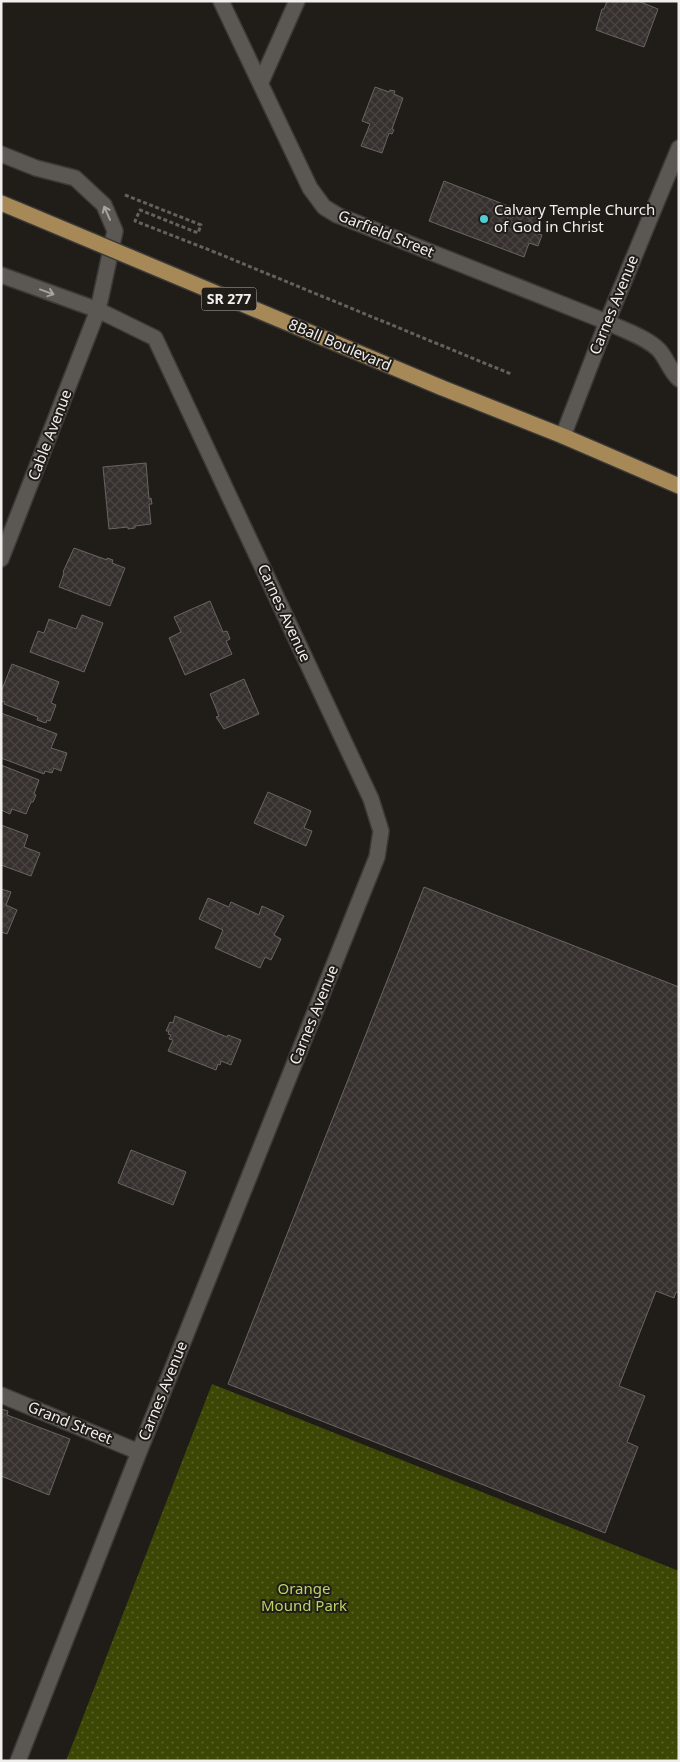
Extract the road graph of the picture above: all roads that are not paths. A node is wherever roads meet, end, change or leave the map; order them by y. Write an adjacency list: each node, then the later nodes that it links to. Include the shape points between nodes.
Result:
1 (221, 1): 3 (street, Garfield Street)
2 (296, 1): 3 (street)
3 (261, 82): 9 (street, Garfield Street, via 310,188 324,207 337,215)
4 (679, 148): 9 (street, Carnes Avenue)
5 (1, 154): 8 (street, Cable Avenue, one-way to 5, via 115,231 104,206 75,178 36,168)
6 (1, 203): 11 (main road, 8Ball Boulevard / SR 277, bridge, via 440,388)
7 (1, 275): 8 (street, Carnes Avenue, one-way to 8)
8 (98, 310): 13 (street, Cable Avenue); 15 (street, Carnes Avenue, via 155,338 372,799 381,831 377,858)
9 (607, 322): 10 (street, Garfield Street, via 657,348); 11 (street, Carnes Avenue)
10 (679, 379)
11 (563, 436): 12 (main road, 8Ball Boulevard / SR 277)
12 (679, 486)
13 (1, 559)
14 (1, 1395): 15 (street, Grand Street)
15 (139, 1452): 16 (street, Carnes Avenue)
16 (18, 1761)

